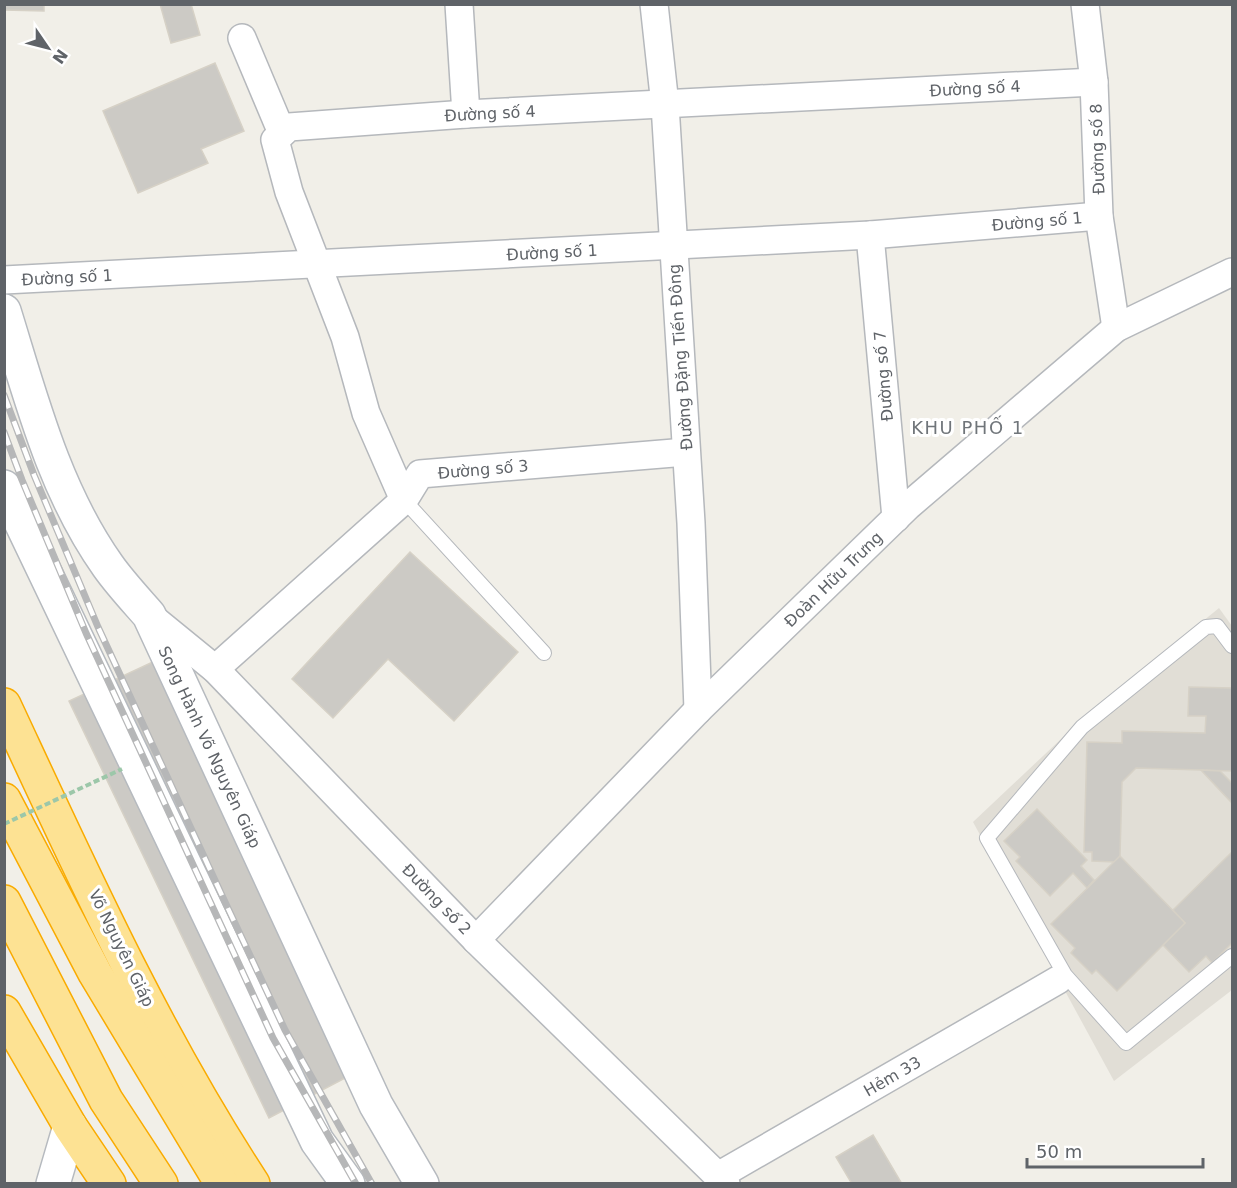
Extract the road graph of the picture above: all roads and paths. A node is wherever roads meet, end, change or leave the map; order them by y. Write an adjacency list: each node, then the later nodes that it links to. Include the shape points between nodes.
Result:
1 (459, 4): 7 (street)
2 (654, 4): 6 (street, Đường Đặng Tiến Đông)
3 (1085, 4): 5 (street, Đường số 8)
4 (242, 38): 8 (street)
5 (1094, 82): 6 (street, Đường số 4); 9 (street, Đường số 8)
6 (665, 105): 7 (street, Đường số 4); 11 (street, Đường Đặng Tiến Đông)
7 (466, 114): 8 (street, Đường số 4, via 289,127)
8 (282, 133): 12 (street, via 275,140)
9 (1099, 216): 10 (street, Đường số 1); 16 (street, Đường số 8)
10 (870, 235): 11 (street, Đường số 1); 20 (street, Đường số 7)
11 (673, 245): 12 (street, Đường số 1); 17 (street, Đường Đặng Tiến Đông)
12 (316, 266): 14 (street, Đường số 1); 19 (street, via 345,337 366,413)
13 (1233, 272): 16 (street, Đoàn Hữu Trưng)
14 (4, 280)
15 (4, 311): 21 (main road, Song Hành Võ Nguyên Giáp, via 52,460 76,514 108,566)
16 (1116, 328): 20 (street, Đoàn Hữu Trưng)
17 (686, 452): 19 (street, Đường số 3, via 420,474); 26 (street, Đường Đặng Tiến Đông)
18 (4, 487): 44 (main road, via 317,1141)
19 (404, 500): 23 (lane); 24 (street, Đường số 3)
20 (896, 518): 26 (street, Đoàn Hữu Trưng)
21 (149, 615): 24 (street, Đường số 2); 37 (main road, Song Hành Võ Nguyên Giáp)
22 (1233, 646): 34 (lane, via 1217,626 1206,627 1082,727 987,838)
23 (544, 653)
24 (215, 669): 32 (street, Đường số 2)
25 (4, 705): 27 (highway, Võ Nguyên Giáp)
26 (698, 710): 32 (street, Đoàn Hữu Trưng)
27 (13, 736): 43 (highway, Võ Nguyên Giáp, via 162,1033)
28 (122, 769): 30 (path, bridge)
29 (4, 800): 42 (highway, Võ Nguyên Giáp, via 95,973)
30 (4, 824)
31 (4, 902): 41 (highway, via 106,1100)
32 (476, 940): 38 (street, Đường số 2)
33 (1233, 956): 34 (lane, via 1126,1043)
34 (1061, 978): 38 (street, Hẻm 33)
35 (4, 1012): 36 (highway)
36 (70, 1126): 39 (main road); 40 (highway)
37 (411, 1176)
38 (722, 1180)
39 (53, 1184)
40 (109, 1184)
41 (161, 1184)
42 (222, 1184)
43 (253, 1184)
44 (348, 1184)

